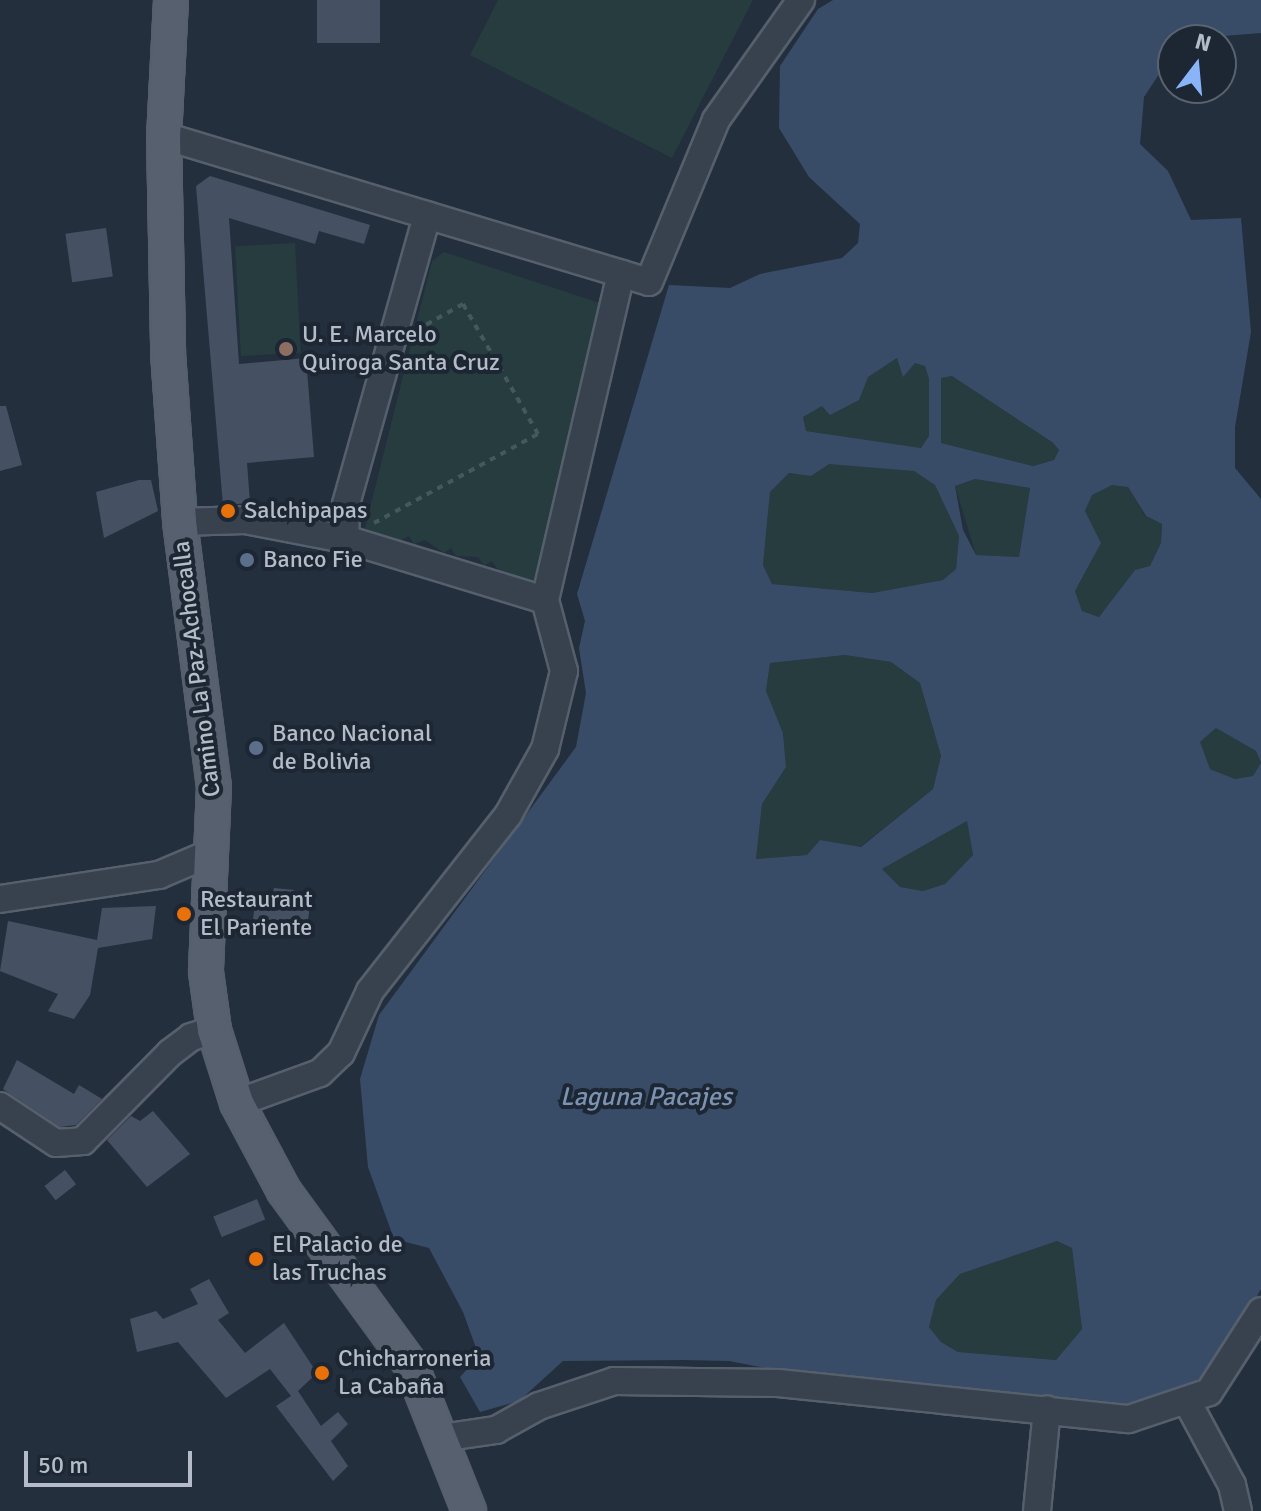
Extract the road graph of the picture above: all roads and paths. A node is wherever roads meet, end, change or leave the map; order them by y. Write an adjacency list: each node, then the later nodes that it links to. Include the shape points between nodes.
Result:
1 (171, 0): 3 (main road, Camino La Paz-Achocalla)
2 (801, 0): 5 (street, via 716,120 649,282)
3 (164, 136): 4 (street); 7 (main road, Camino La Paz-Achocalla, via 168,353)
4 (427, 215): 5 (street); 8 (street, via 346,504)
5 (621, 274): 9 (street)
6 (414, 332): 8 (path, via 463,304 538,434)
7 (180, 522): 8 (street, via 245,520); 10 (main road, Camino La Paz-Achocalla, via 214,786)
8 (355, 534): 9 (street)
9 (545, 600): 13 (street, via 564,671 545,749 508,815 370,991 341,1053 320,1073)
10 (213, 852): 11 (street, via 159,875); 12 (main road, Camino La Paz-Achocalla, via 206,972)
11 (0, 899)
12 (214, 1030): 13 (main road, Camino La Paz-Achocalla); 14 (street, via 170,1053 83,1141 56,1143)
13 (237, 1103): 18 (main road, Camino La Paz-Achocalla, via 284,1191 411,1365)
14 (0, 1106)
15 (1261, 1311): 16 (street, via 1227,1371)
16 (1188, 1403): 17 (street, via 1129,1419); 21 (street, via 1232,1485)
17 (1047, 1409): 18 (street, via 778,1383 614,1381 539,1406 496,1430); 20 (street)
18 (441, 1438): 19 (main road, Camino La Paz-Achocalla)
19 (469, 1511)
20 (1037, 1511)
21 (1238, 1511)

